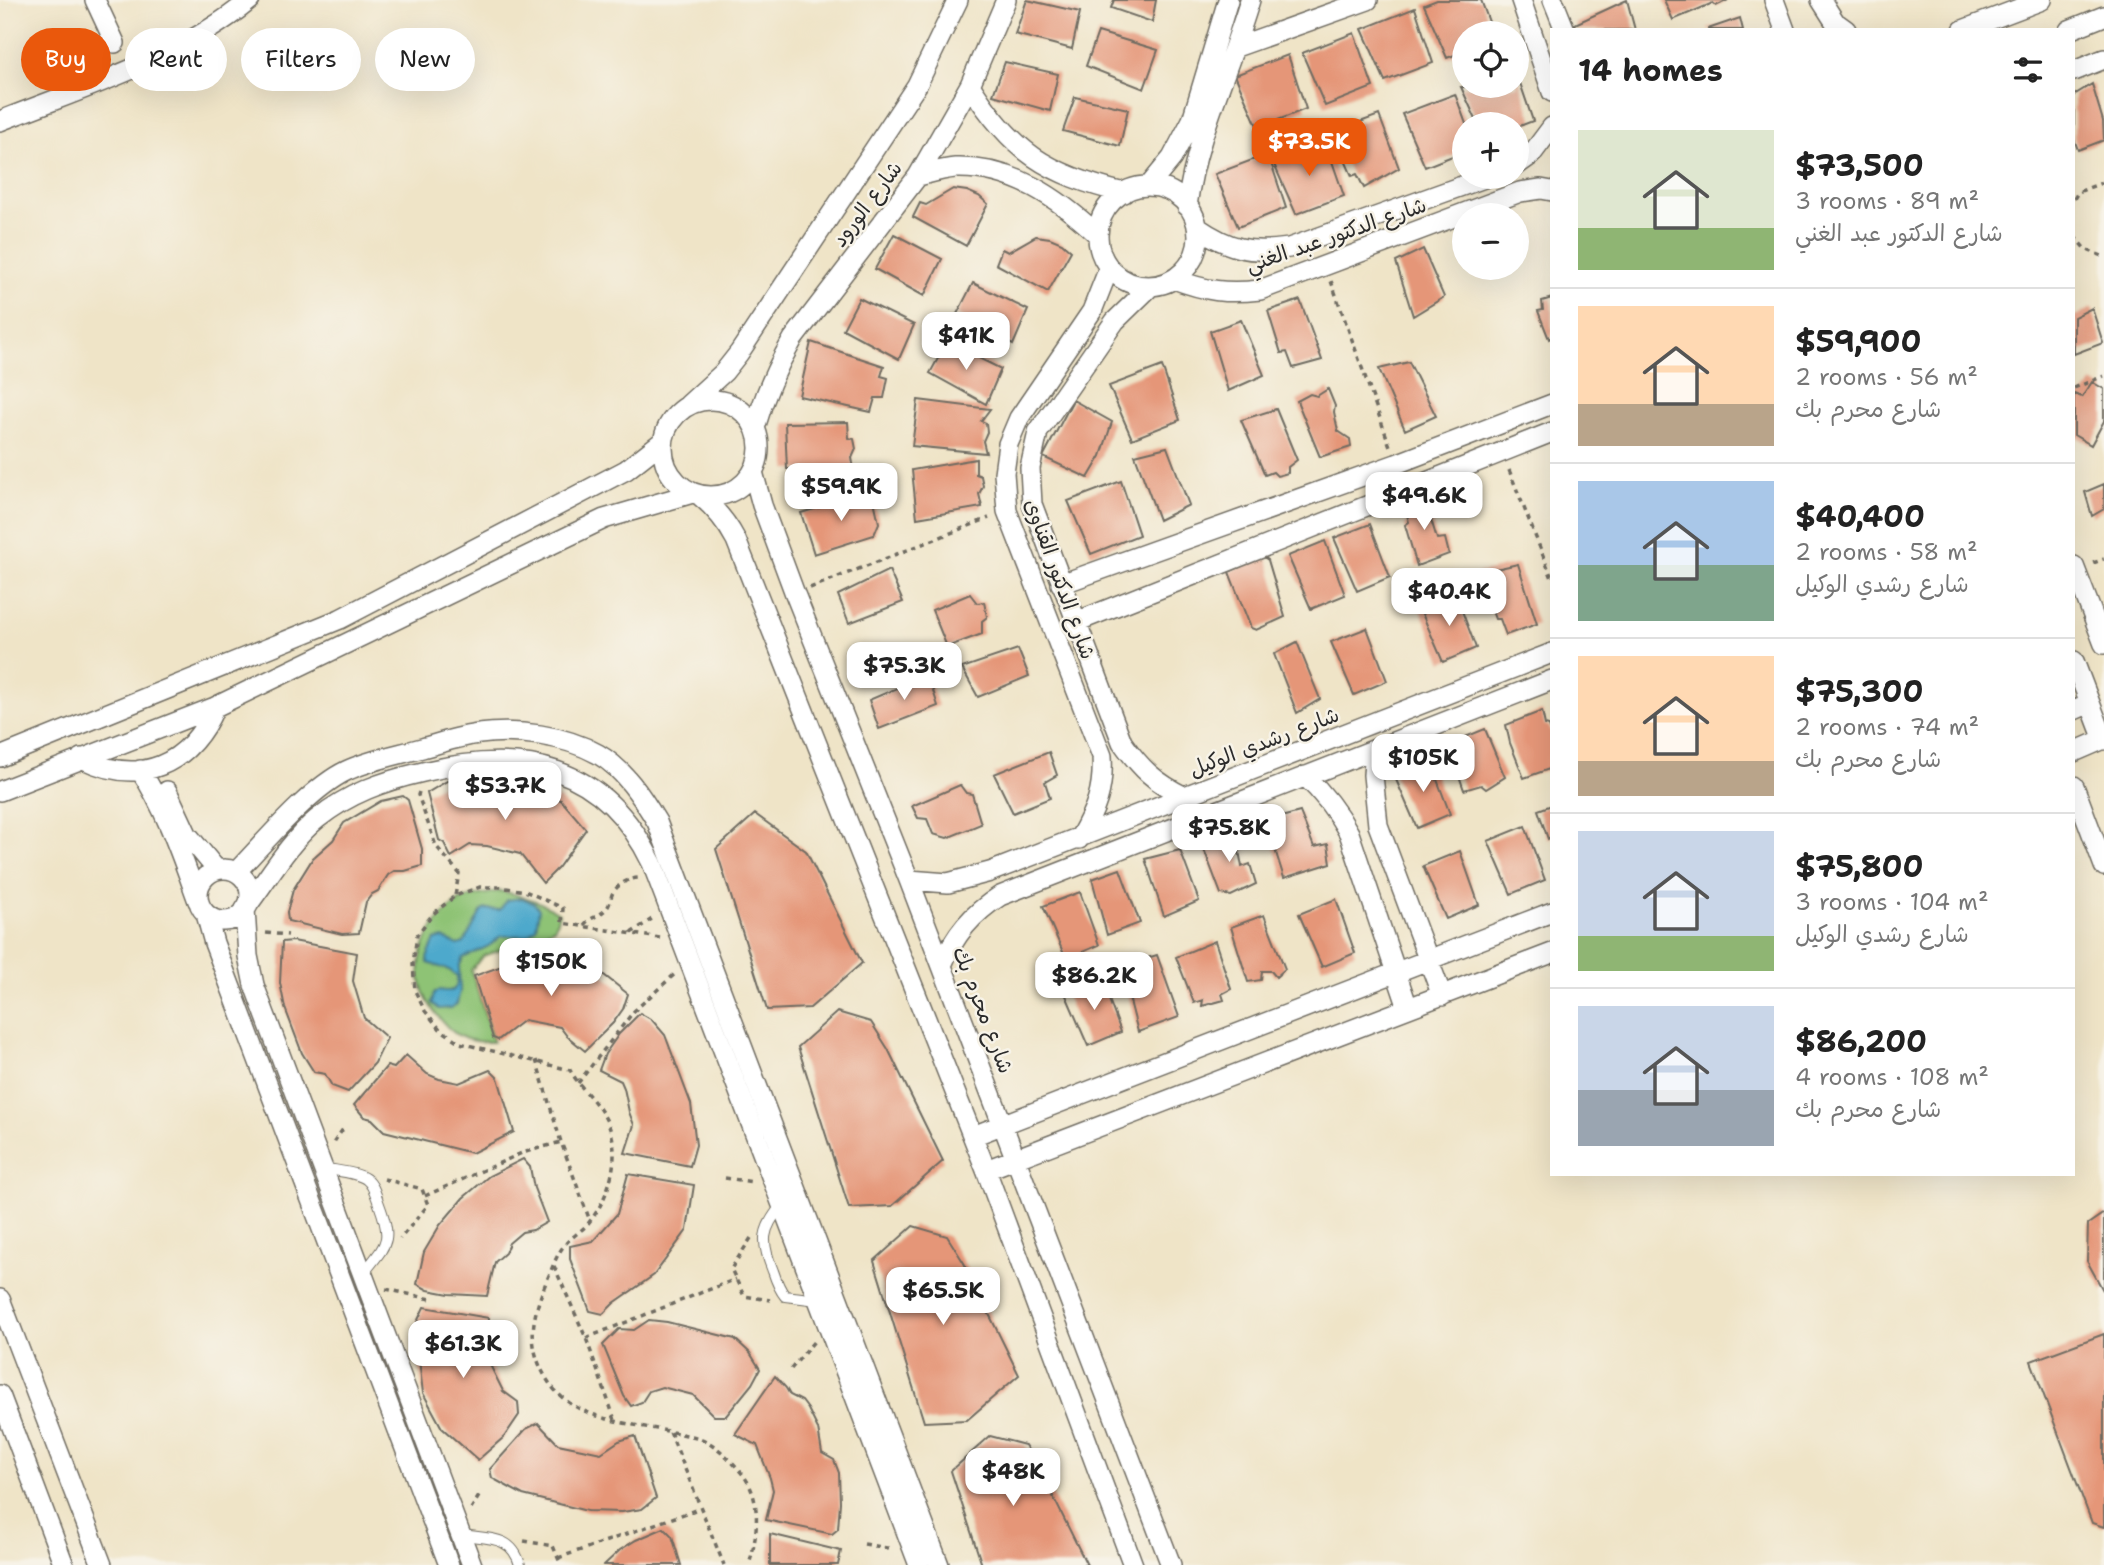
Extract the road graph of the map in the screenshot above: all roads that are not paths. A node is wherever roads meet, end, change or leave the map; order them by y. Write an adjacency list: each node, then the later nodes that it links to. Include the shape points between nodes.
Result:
1 (95, 0): 20 (street)
2 (250, 0): 26 (street, via 192,40)
3 (958, 0): 40 (street, شارع الورود, via 917,85 739,353)
4 (1006, 0): 24 (street, شارع الورود)
5 (1228, 0): 30 (street, via 1192,120 1172,158)
6 (1250, 0): 21 (street)
7 (1368, 0): 21 (street)
8 (1521, 0): 25 (street)
9 (1553, 0): 14 (street)
10 (1774, 0): 15 (street)
11 (1821, 0): 16 (street); 17 (street)
12 (2042, 0): 18 (street)
13 (2104, 16): 19 (street)
14 (1564, 28)
15 (1784, 28)
16 (1831, 28)
17 (1843, 28)
18 (1968, 28)
19 (2074, 28)
20 (115, 43)
21 (1236, 47): 34 (street, via 1198,154)
22 (2104, 59): 23 (street)
23 (2075, 71)
24 (970, 85): 29 (street, شارع الورود); 33 (street, via 988,115 1015,144 1047,167)
25 (1550, 86)
26 (0, 121)
27 (1550, 130): 28 (street)
28 (1529, 156)
29 (918, 176): 36 (street, via 955,168 995,173 1034,186 1068,207); 42 (street, شارع الورود, via 793,339 764,397)
30 (1149, 186): 33 (street); 34 (street, via 1165,189)
31 (1454, 189): 35 (street, شارع الدكتور عبد الغني, via 1289,248 1265,252 1218,241)
32 (1550, 191): 38 (street, شارع الدكتور عبد الغني, via 1520,192 1260,289 1231,293)
33 (1124, 193): 36 (street, via 1101,218)
34 (1187, 206): 35 (street)
35 (1197, 228): 38 (street, via 1194,257)
36 (1098, 235): 37 (street)
37 (1109, 268): 39 (street, via 1120,279); 48 (street, شارع الدكتور القناوى, via 1092,311 1018,418 1009,444 1004,472 1007,511)
38 (1174, 279): 39 (street)
39 (1151, 286): 47 (street, شارع الدكتور القناوى, via 1115,321 1038,432 1030,468 1031,504)
40 (688, 405): 42 (street, via 721,400 742,410); 44 (street, via 671,421)
41 (1550, 405): 50 (street)
42 (755, 428): 45 (street, via 759,450)
43 (1550, 433): 51 (street)
44 (663, 442): 46 (street, via 669,472); 63 (street, via 626,470 340,620)
45 (753, 472): 46 (street, via 730,492); 77 (street, شارع محرم بك, via 795,594)
46 (696, 494): 56 (street, via 604,519); 89 (street, via 714,507 736,540)
47 (1050, 557): 48 (street); 50 (street, شارع الدكتور القناوى)
48 (1028, 567): 72 (street, شارع الدكتور القناوى, via 1102,756 1103,780 1095,811)
49 (2075, 569): 52 (street)
50 (1061, 584): 51 (street, شارع الدكتور القناوى)
51 (1076, 622): 71 (street, شارع الدكتور القناوى, via 1122,742 1160,784)
52 (2104, 644)
53 (1550, 654): 71 (street, شارع رشدي الوكيل)
54 (2075, 667): 57 (street)
55 (1550, 681): 60 (street)
56 (215, 706): 64 (street); 65 (street, via 206,728 191,746 173,760)
57 (2082, 706): 58 (street)
58 (2104, 740): 61 (street)
59 (566, 742): 62 (street); 66 (street); 75 (street, via 527,733 476,734 345,772 288,817)
60 (1375, 750): 67 (street); 83 (street, via 1378,825)
61 (2075, 752)
62 (599, 754): 68 (street, via 588,767); 105 (street, via 641,796 657,822)
63 (0, 757)
64 (81, 758): 65 (street, via 115,771); 70 (street)
65 (150, 768): 74 (street, via 161,779 187,834); 79 (street, via 150,785)
66 (556, 770): 68 (street); 80 (street, via 493,761 457,764 385,781 349,797 316,820 289,849)
67 (1305, 776): 78 (street); 85 (street, via 1349,833)
68 (585, 784): 93 (street, via 625,818 640,840)
69 (2075, 789): 73 (street)
70 (0, 791)
71 (1185, 797): 72 (street, شارع رشدي الوكيل)
72 (1079, 839): 76 (street, شارع رشدي الوكيل)
73 (2104, 866)
74 (216, 869): 75 (street); 79 (street, via 198,888)
75 (236, 872): 80 (street, via 250,893)
76 (990, 872): 77 (street, شارع رشدي الوكيل, via 948,883); 78 (street)
77 (909, 880): 84 (street, شارع محرم بك)
78 (1000, 895): 84 (street, via 963,925)
79 (202, 908): 80 (street, via 216,920 227,921); 102 (street)
80 (246, 908): 91 (street, via 254,985)
81 (1550, 913): 83 (street)
82 (1550, 954): 86 (street)
83 (1429, 960): 85 (street); 86 (street)
84 (942, 965): 88 (street, شارع محرم بك)
85 (1396, 972): 87 (street); 88 (street)
86 (1442, 996): 87 (street)
87 (1408, 1008): 90 (street)
88 (1002, 1123): 89 (street); 90 (street, شارع محرم بك)
89 (973, 1136): 92 (street)
90 (1017, 1160): 92 (street); 107 (street, شارع محرم بك)
91 (323, 1168): 94 (street); 94 (lane, via 360,1176 373,1187 388,1234)
92 (986, 1170): 106 (street)
93 (782, 1204): 96 (street); 96 (lane, via 768,1225 764,1248 785,1296)
94 (365, 1280): 98 (street)
95 (0, 1299): 101 (street)
96 (818, 1300): 99 (street)
97 (0, 1395): 100 (street)
98 (460, 1535): 103 (street); 104 (lane, via 509,1544)
99 (917, 1559)
100 (64, 1565)
101 (102, 1565)
102 (449, 1565)
103 (472, 1565)
104 (520, 1565)
105 (939, 1565)
106 (1133, 1565)
107 (1171, 1565)

